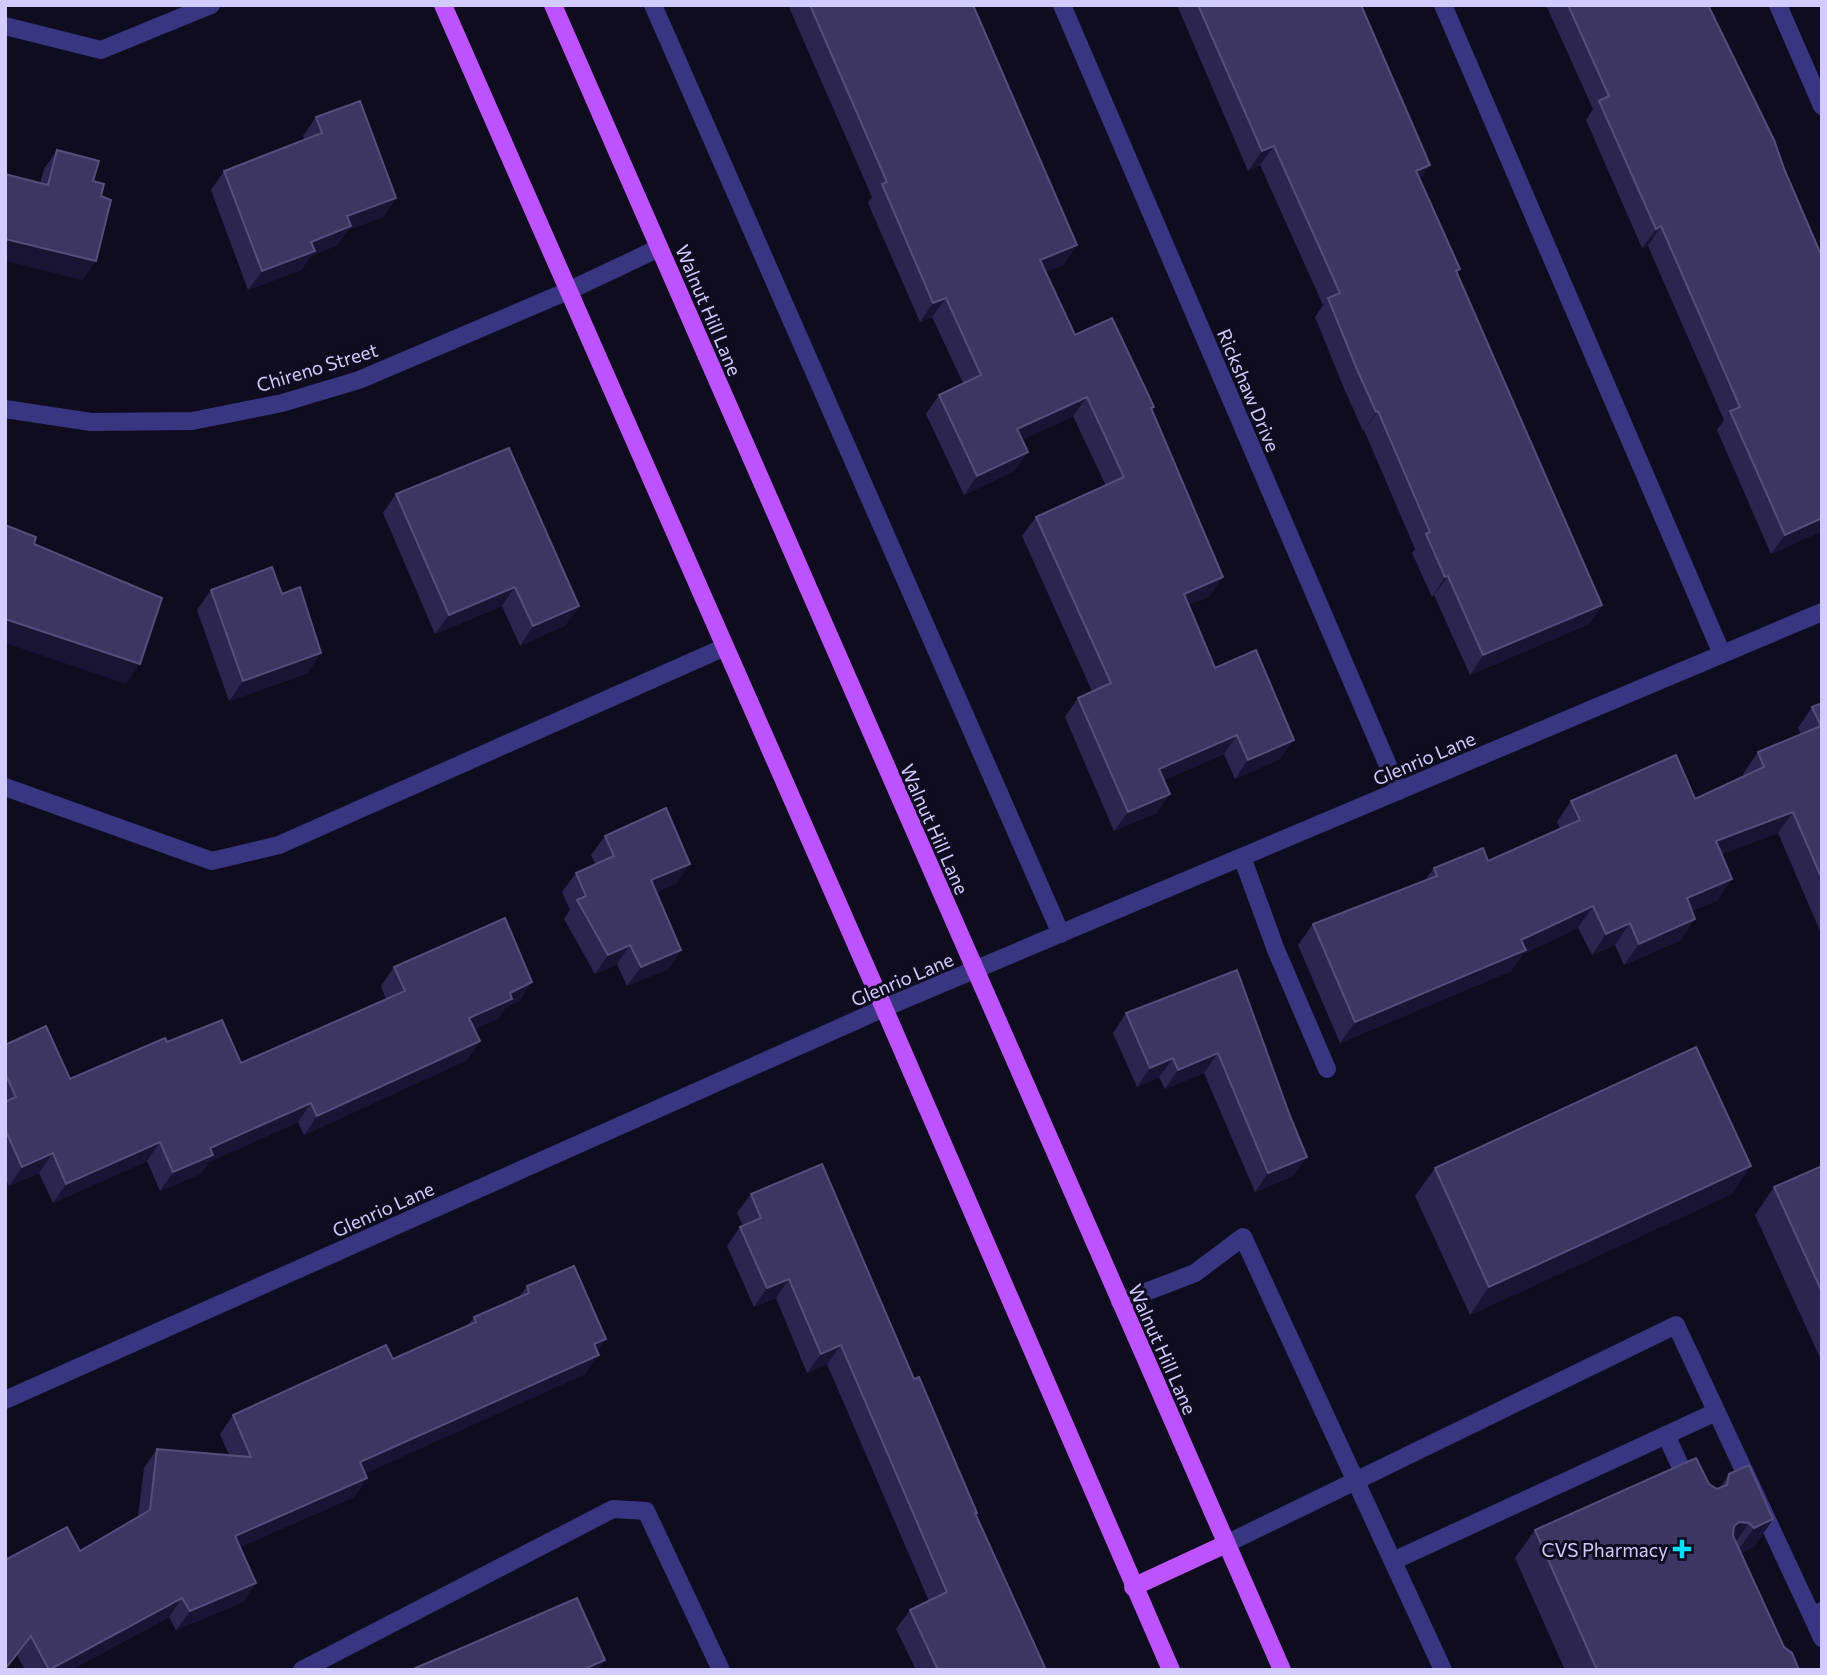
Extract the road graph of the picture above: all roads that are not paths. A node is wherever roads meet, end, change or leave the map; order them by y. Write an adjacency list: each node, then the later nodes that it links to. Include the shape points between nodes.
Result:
1 (211, 5): 8 (street, via 101,50)
2 (443, 5): 11 (main road)
3 (553, 5): 10 (main road, Walnut Hill Lane)
4 (653, 5): 19 (street)
5 (1062, 5): 17 (street, Rickshaw Drive)
6 (1443, 5): 15 (street)
7 (1778, 5): 9 (street)
8 (5, 26)
9 (1822, 106)
10 (659, 248): 11 (street, Chireno Street); 20 (main road, Walnut Hill Lane)
11 (568, 291): 12 (street, Chireno Street, via 359,380 282,403 192,421 91,422); 14 (main road)
12 (5, 409)
13 (1822, 612): 15 (street, Glenrio Lane)
14 (725, 647): 16 (street, via 279,845 212,861); 21 (main road)
15 (1722, 654): 17 (street, Glenrio Lane)
16 (5, 787)
17 (1399, 791): 18 (street, Glenrio Lane)
18 (1242, 857): 19 (street, Glenrio Lane); 22 (street)
19 (1061, 934): 20 (street, Glenrio Lane)
20 (974, 971): 21 (street, Glenrio Lane); 23 (main road, Walnut Hill Lane)
21 (884, 1008): 24 (street, Glenrio Lane); 31 (main road)
22 (1327, 1069)
23 (1120, 1302): 27 (street, via 1195,1273 1243,1237); 29 (main road, Walnut Hill Lane)
24 (5, 1400)
25 (1716, 1412): 26 (street); 27 (street, via 1676,1325); 32 (street)
26 (1666, 1435): 28 (street); 30 (street)
27 (1356, 1480): 29 (street); 30 (street)
28 (1699, 1506)
29 (1226, 1544): 31 (main road); 37 (main road, Walnut Hill Lane)
30 (1393, 1561): 38 (street)
31 (1133, 1587): 36 (main road)
32 (1817, 1614): 33 (street)
33 (1822, 1638)
34 (302, 1670): 35 (street, via 613,1509 646,1511)
35 (721, 1670)
36 (1171, 1670)
37 (1282, 1670)
38 (1443, 1670)

